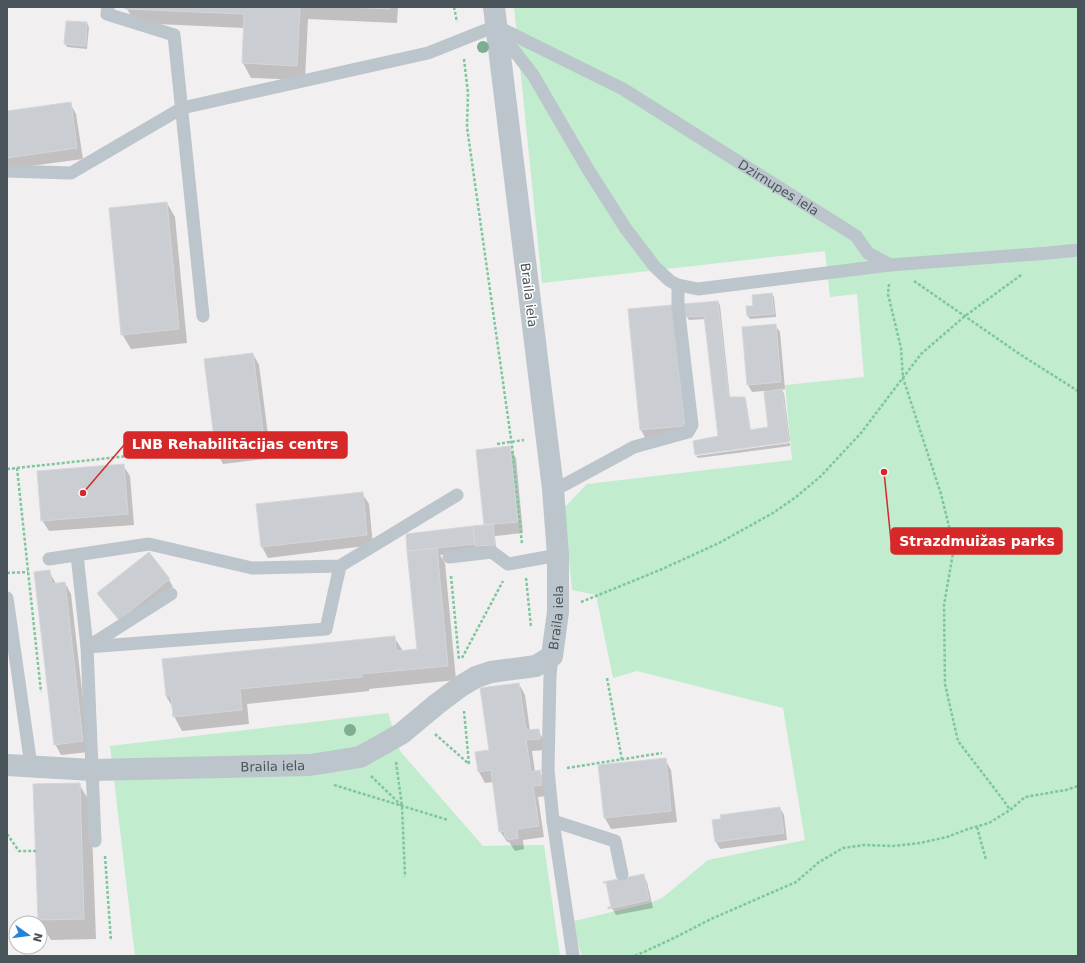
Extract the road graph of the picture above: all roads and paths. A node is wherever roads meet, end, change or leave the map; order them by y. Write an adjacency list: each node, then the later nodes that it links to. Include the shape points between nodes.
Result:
1 (108, 7): 5 (lane, via 107,14 174,34)
2 (454, 7): 4 (path)
3 (495, 17): 4 (lane); 9 (lane, Dzirnupes iela, via 623,89 856,236 868,253); 10 (lane, via 626,229 655,267); 15 (street, Braila iela)
4 (461, 40): 5 (lane, via 428,53); 16 (path, via 468,93 468,127)
5 (182, 108): 6 (lane, via 71,173); 11 (lane)
6 (7, 171)
7 (1078, 250): 8 (lane)
8 (1049, 253): 9 (lane); 12 (path)
9 (890, 265): 10 (lane, via 698,289); 12 (path); 13 (path, via 888,294 901,348)
10 (678, 285): 21 (lane, via 678,306 692,425 688,432 634,447)
11 (203, 316)
12 (965, 316): 13 (path, via 921,354); 14 (path)
13 (903, 378): 34 (path, via 861,433 821,476 773,513 693,555); 52 (path, via 941,494 954,547 944,605 945,684 958,741)
14 (1078, 391)
15 (546, 437): 16 (path); 21 (street, Braila iela)
16 (511, 442): 17 (path); 27 (path)
17 (497, 444)
18 (147, 454): 19 (path)
19 (17, 468): 20 (path); 30 (path)
20 (7, 469)
21 (553, 489): 23 (street, Braila iela)
22 (457, 495): 29 (lane)
23 (558, 555): 27 (lane); 34 (street, Braila iela)
24 (77, 556): 26 (lane); 29 (lane, via 149,544 252,568); 36 (lane)
25 (449, 557): 28 (lane, via 492,552); 28 (path, via 459,664 508,572)
26 (49, 559)
27 (524, 561): 28 (lane); 35 (path)
28 (508, 564)
29 (340, 566): 36 (lane, via 326,630)
30 (28, 572): 31 (path); 40 (path)
31 (7, 573)
32 (171, 594): 36 (lane)
33 (7, 598): 45 (lane)
34 (558, 612): 37 (street, Braila iela)
35 (532, 629)
36 (87, 647): 46 (lane)
37 (552, 656): 39 (street, Braila iela, via 536,666 491,672); 47 (lane)
38 (607, 678): 44 (path)
39 (461, 686): 41 (path, via 469,764); 46 (street, Braila iela, via 401,734 360,757 310,765)
40 (42, 699)
41 (431, 730)
42 (662, 753): 44 (path)
43 (396, 756): 51 (path)
44 (622, 760): 47 (path)
45 (14, 767): 46 (street, Braila iela)
46 (92, 770): 57 (lane)
47 (548, 770): 54 (lane)
48 (366, 771): 51 (path)
49 (331, 784): 51 (path)
50 (1078, 786): 52 (path, via 1025,798)
51 (402, 806): 53 (path); 61 (path)
52 (1010, 810): 55 (path)
53 (448, 820)
54 (553, 821): 60 (lane, via 615,841); 63 (lane)
55 (977, 827): 59 (path); 64 (path, via 920,843 843,848 819,862 796,882)
56 (7, 834): 58 (path, via 19,851)
57 (95, 841): 62 (path, via 104,853)
58 (36, 851)
59 (986, 860)
60 (622, 874)
61 (405, 876)
62 (111, 941)
63 (573, 956)
64 (635, 956)

